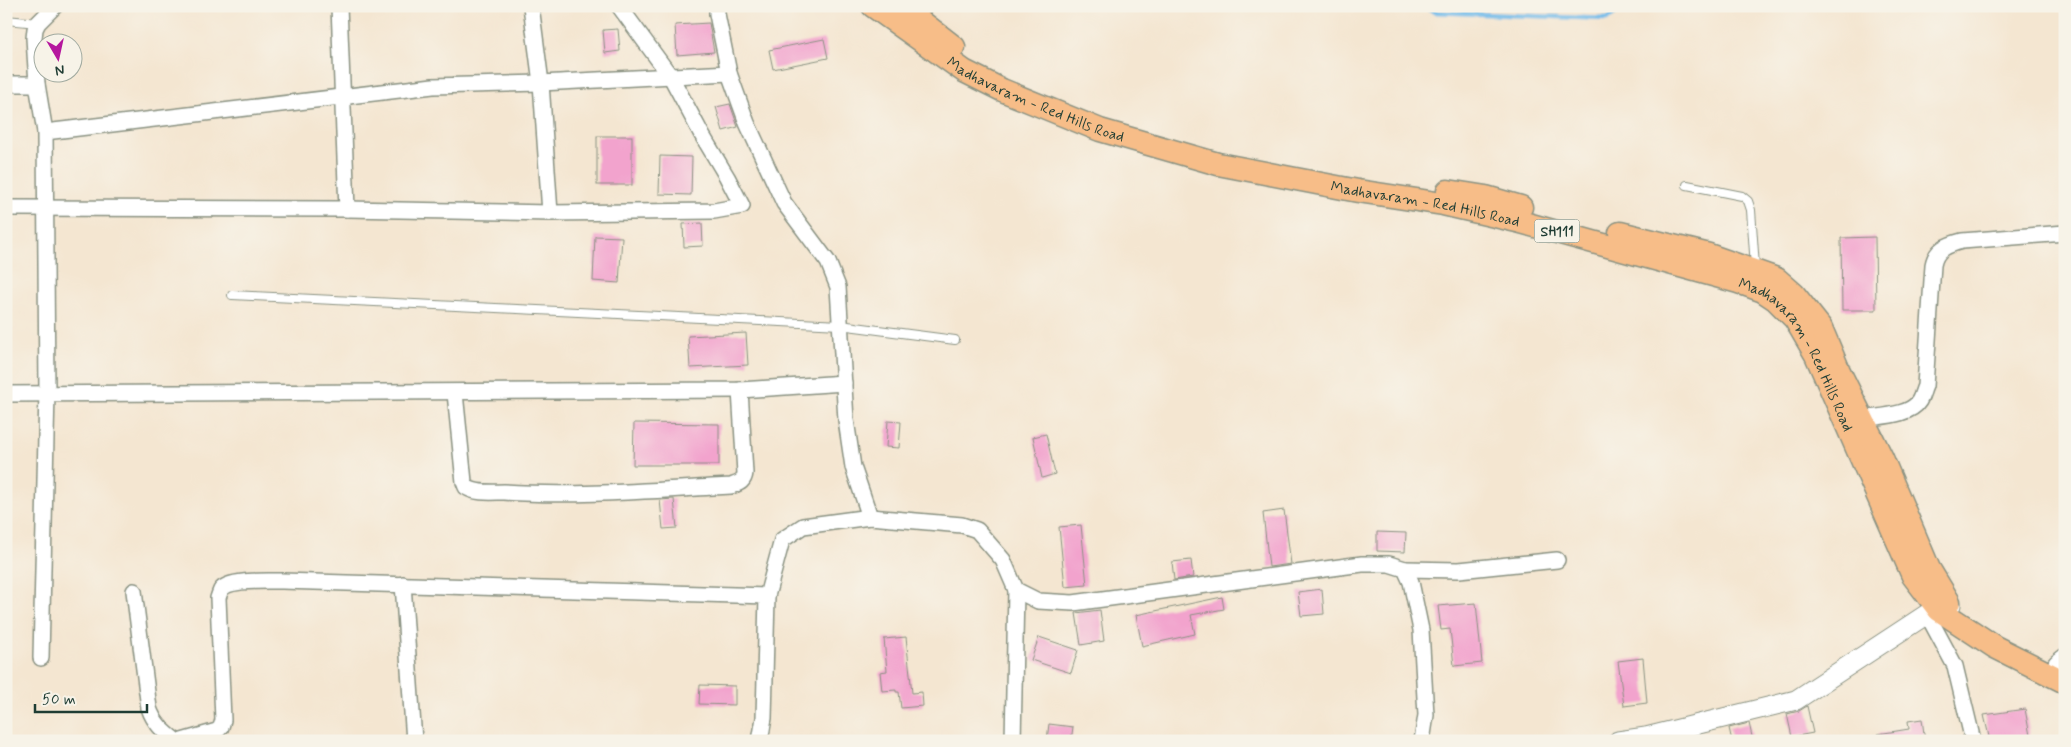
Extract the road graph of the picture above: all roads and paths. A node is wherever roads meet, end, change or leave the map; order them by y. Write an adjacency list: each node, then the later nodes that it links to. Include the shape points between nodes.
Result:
1 (55, 6): 9 (street)
2 (340, 6): 15 (street)
3 (531, 6): 12 (street)
4 (619, 6): 11 (street)
5 (717, 6): 10 (street)
6 (873, 6): 40 (main road, Madhavaram - Red Hills Road / SH111, via 964,71 1002,90 1109,133 1218,164 1442,204 1517,221 1763,291 1795,319 1816,355 1914,576)
7 (901, 6): 23 (main road, Madhavaram - Red Hills Road / SH111, via 972,61 1046,98 1128,130 1229,155 1486,197 1708,255)
8 (6, 20): 9 (lane)
9 (38, 23): 14 (street, via 34,29)
10 (729, 73): 11 (street); 25 (street, via 784,203 828,262 838,287)
11 (671, 77): 12 (street); 21 (street, via 742,206 714,211)
12 (541, 83): 15 (street, via 433,86); 21 (street)
13 (6, 84): 14 (street)
14 (37, 84): 16 (street)
15 (343, 97): 16 (street); 20 (street)
16 (45, 132): 19 (street)
17 (1687, 185): 23 (lane, via 1742,196 1748,201)
18 (6, 208): 19 (street)
19 (46, 209): 20 (street); 29 (street)
20 (347, 209): 21 (street)
21 (550, 213)
22 (2065, 234): 32 (street, via 1962,241 1938,251 1933,265 1925,386 1919,401 1904,412)
23 (1756, 272): 32 (main road, Madhavaram - Red Hills Road / SH111, via 1777,279 1794,294 1821,328)
24 (232, 295): 25 (lane)
25 (840, 325): 26 (lane); 27 (street)
26 (955, 340)
27 (844, 383): 28 (street); 33 (street, via 853,467)
28 (740, 390): 30 (street); 30 (street, via 745,473 740,483 731,486 522,494 477,491 466,487)
29 (47, 392): 30 (street); 31 (street); 41 (street)
30 (455, 393)
31 (6, 394)
32 (1863, 419): 40 (main road, Madhavaram - Red Hills Road / SH111, via 1929,569)
33 (870, 517): 37 (street, via 977,530 1003,560); 39 (street, via 803,526 782,540)
34 (1557, 560): 35 (street, via 1459,570)
35 (1405, 569): 37 (street, via 1389,564 1362,564 1073,603 1038,601); 49 (street, via 1411,582 1421,630 1426,715)
36 (403, 584): 39 (street); 45 (street, via 282,581 226,586 218,598 222,727); 46 (street)
37 (1016, 590): 48 (street)
38 (134, 591): 44 (street, via 149,708 153,720)
39 (767, 596): 47 (street, via 764,718)
40 (1939, 610): 42 (main road, Madhavaram - Red Hills Road / SH111, via 2027,646); 43 (street, via 1796,700); 51 (street)
41 (41, 658)
42 (2063, 667)
43 (1647, 739): 50 (street)
44 (176, 741)
45 (182, 741)
46 (414, 741)
47 (760, 741)
48 (1013, 741)
49 (1422, 741)
50 (1618, 741)
51 (1973, 741)

